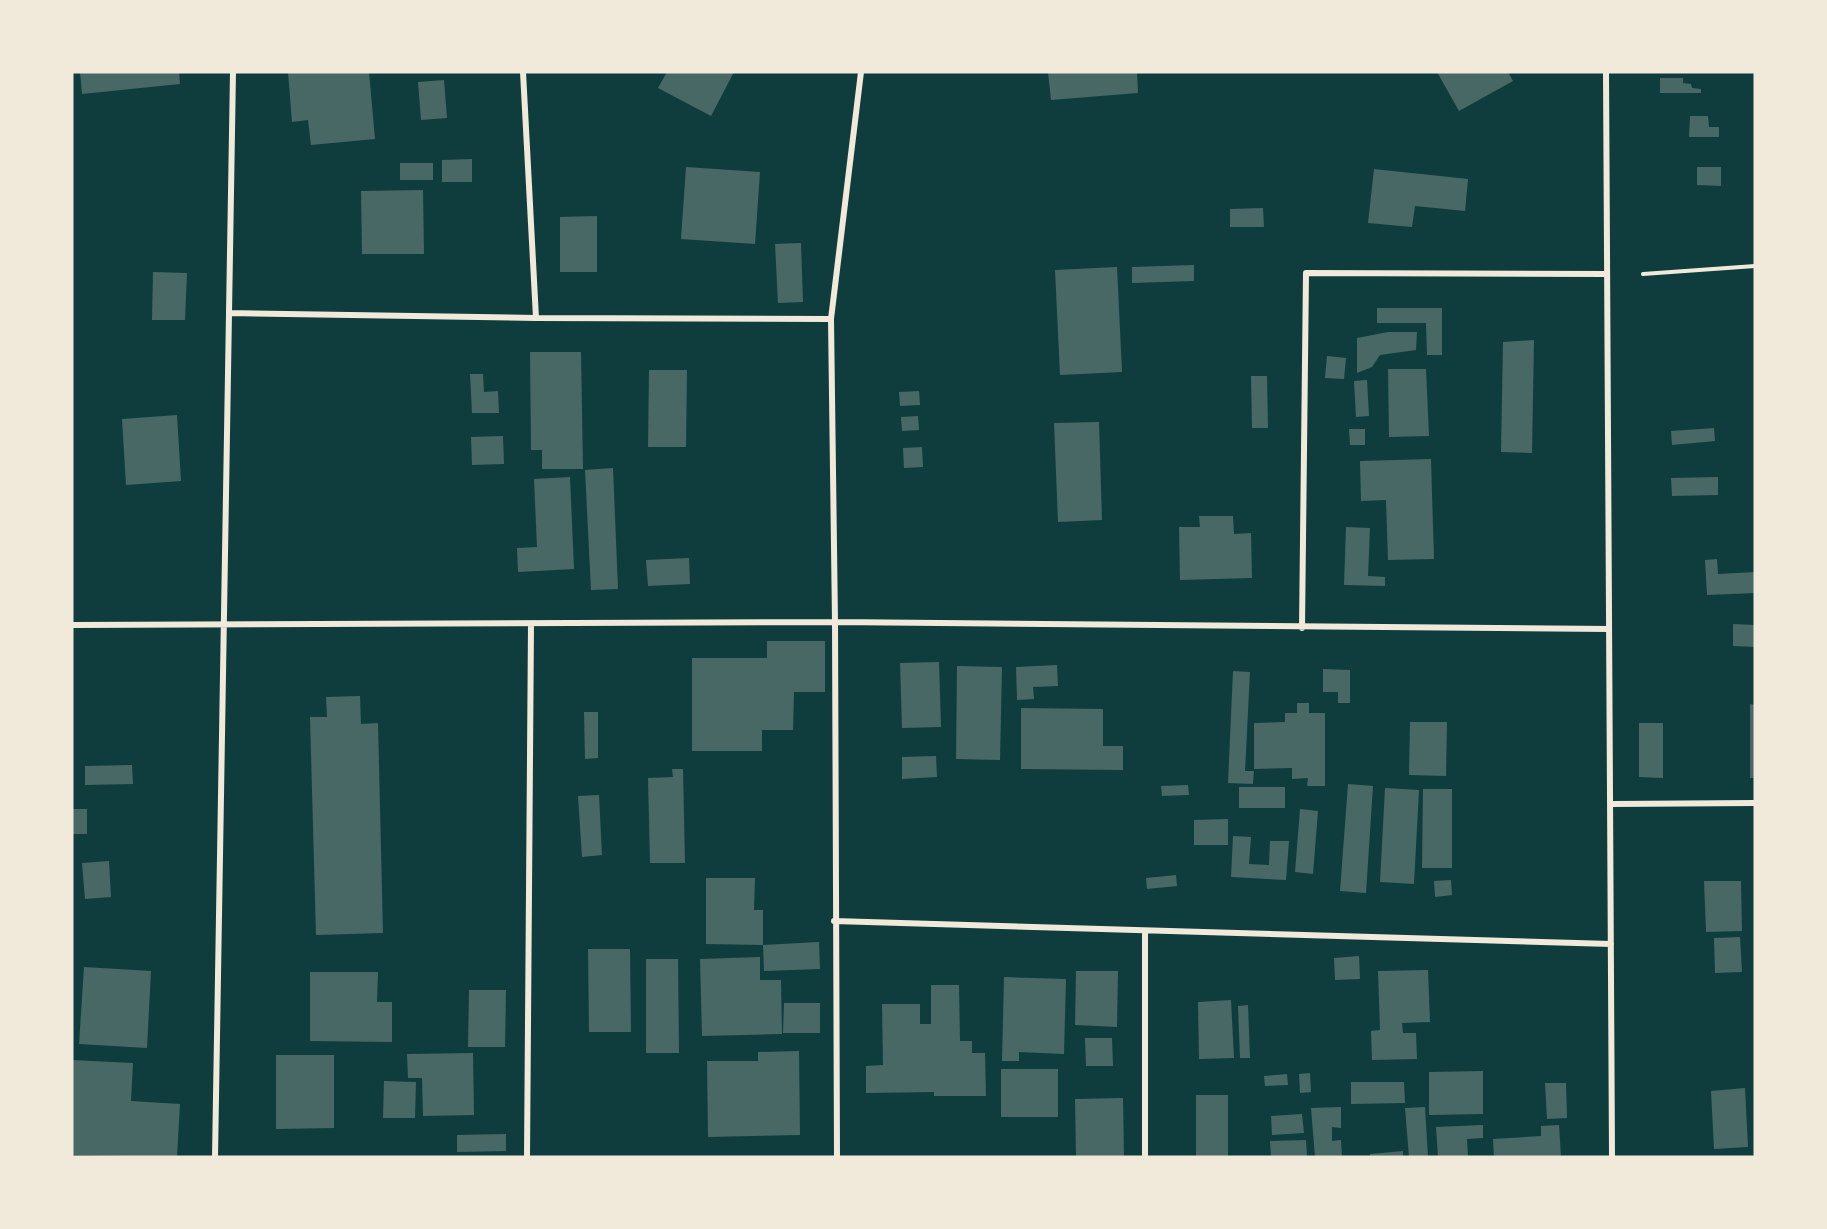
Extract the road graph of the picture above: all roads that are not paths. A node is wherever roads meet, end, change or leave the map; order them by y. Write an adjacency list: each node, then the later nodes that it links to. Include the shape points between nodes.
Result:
1 (233, 72): 6 (street)
2 (523, 72): 7 (street)
3 (861, 72): 8 (street)
4 (1606, 72): 5 (street)
5 (1607, 274): 13 (street, via 1306,273); 14 (street)
6 (229, 313): 7 (street); 12 (street)
7 (536, 318): 8 (street)
8 (831, 319): 9 (street)
9 (835, 622): 10 (street); 13 (street); 17 (street)
10 (531, 624): 12 (street); 21 (street)
11 (72, 625): 12 (street)
12 (224, 625): 20 (street)
13 (1302, 628): 14 (street)
14 (1609, 629): 16 (street)
15 (1755, 803): 16 (street)
16 (1612, 804): 19 (street)
17 (834, 921): 18 (street); 22 (street)
18 (1145, 931): 19 (street); 23 (street)
19 (1611, 944): 24 (street)
20 (215, 1157)
21 (527, 1157)
22 (837, 1157)
23 (1145, 1157)
24 (1612, 1157)

